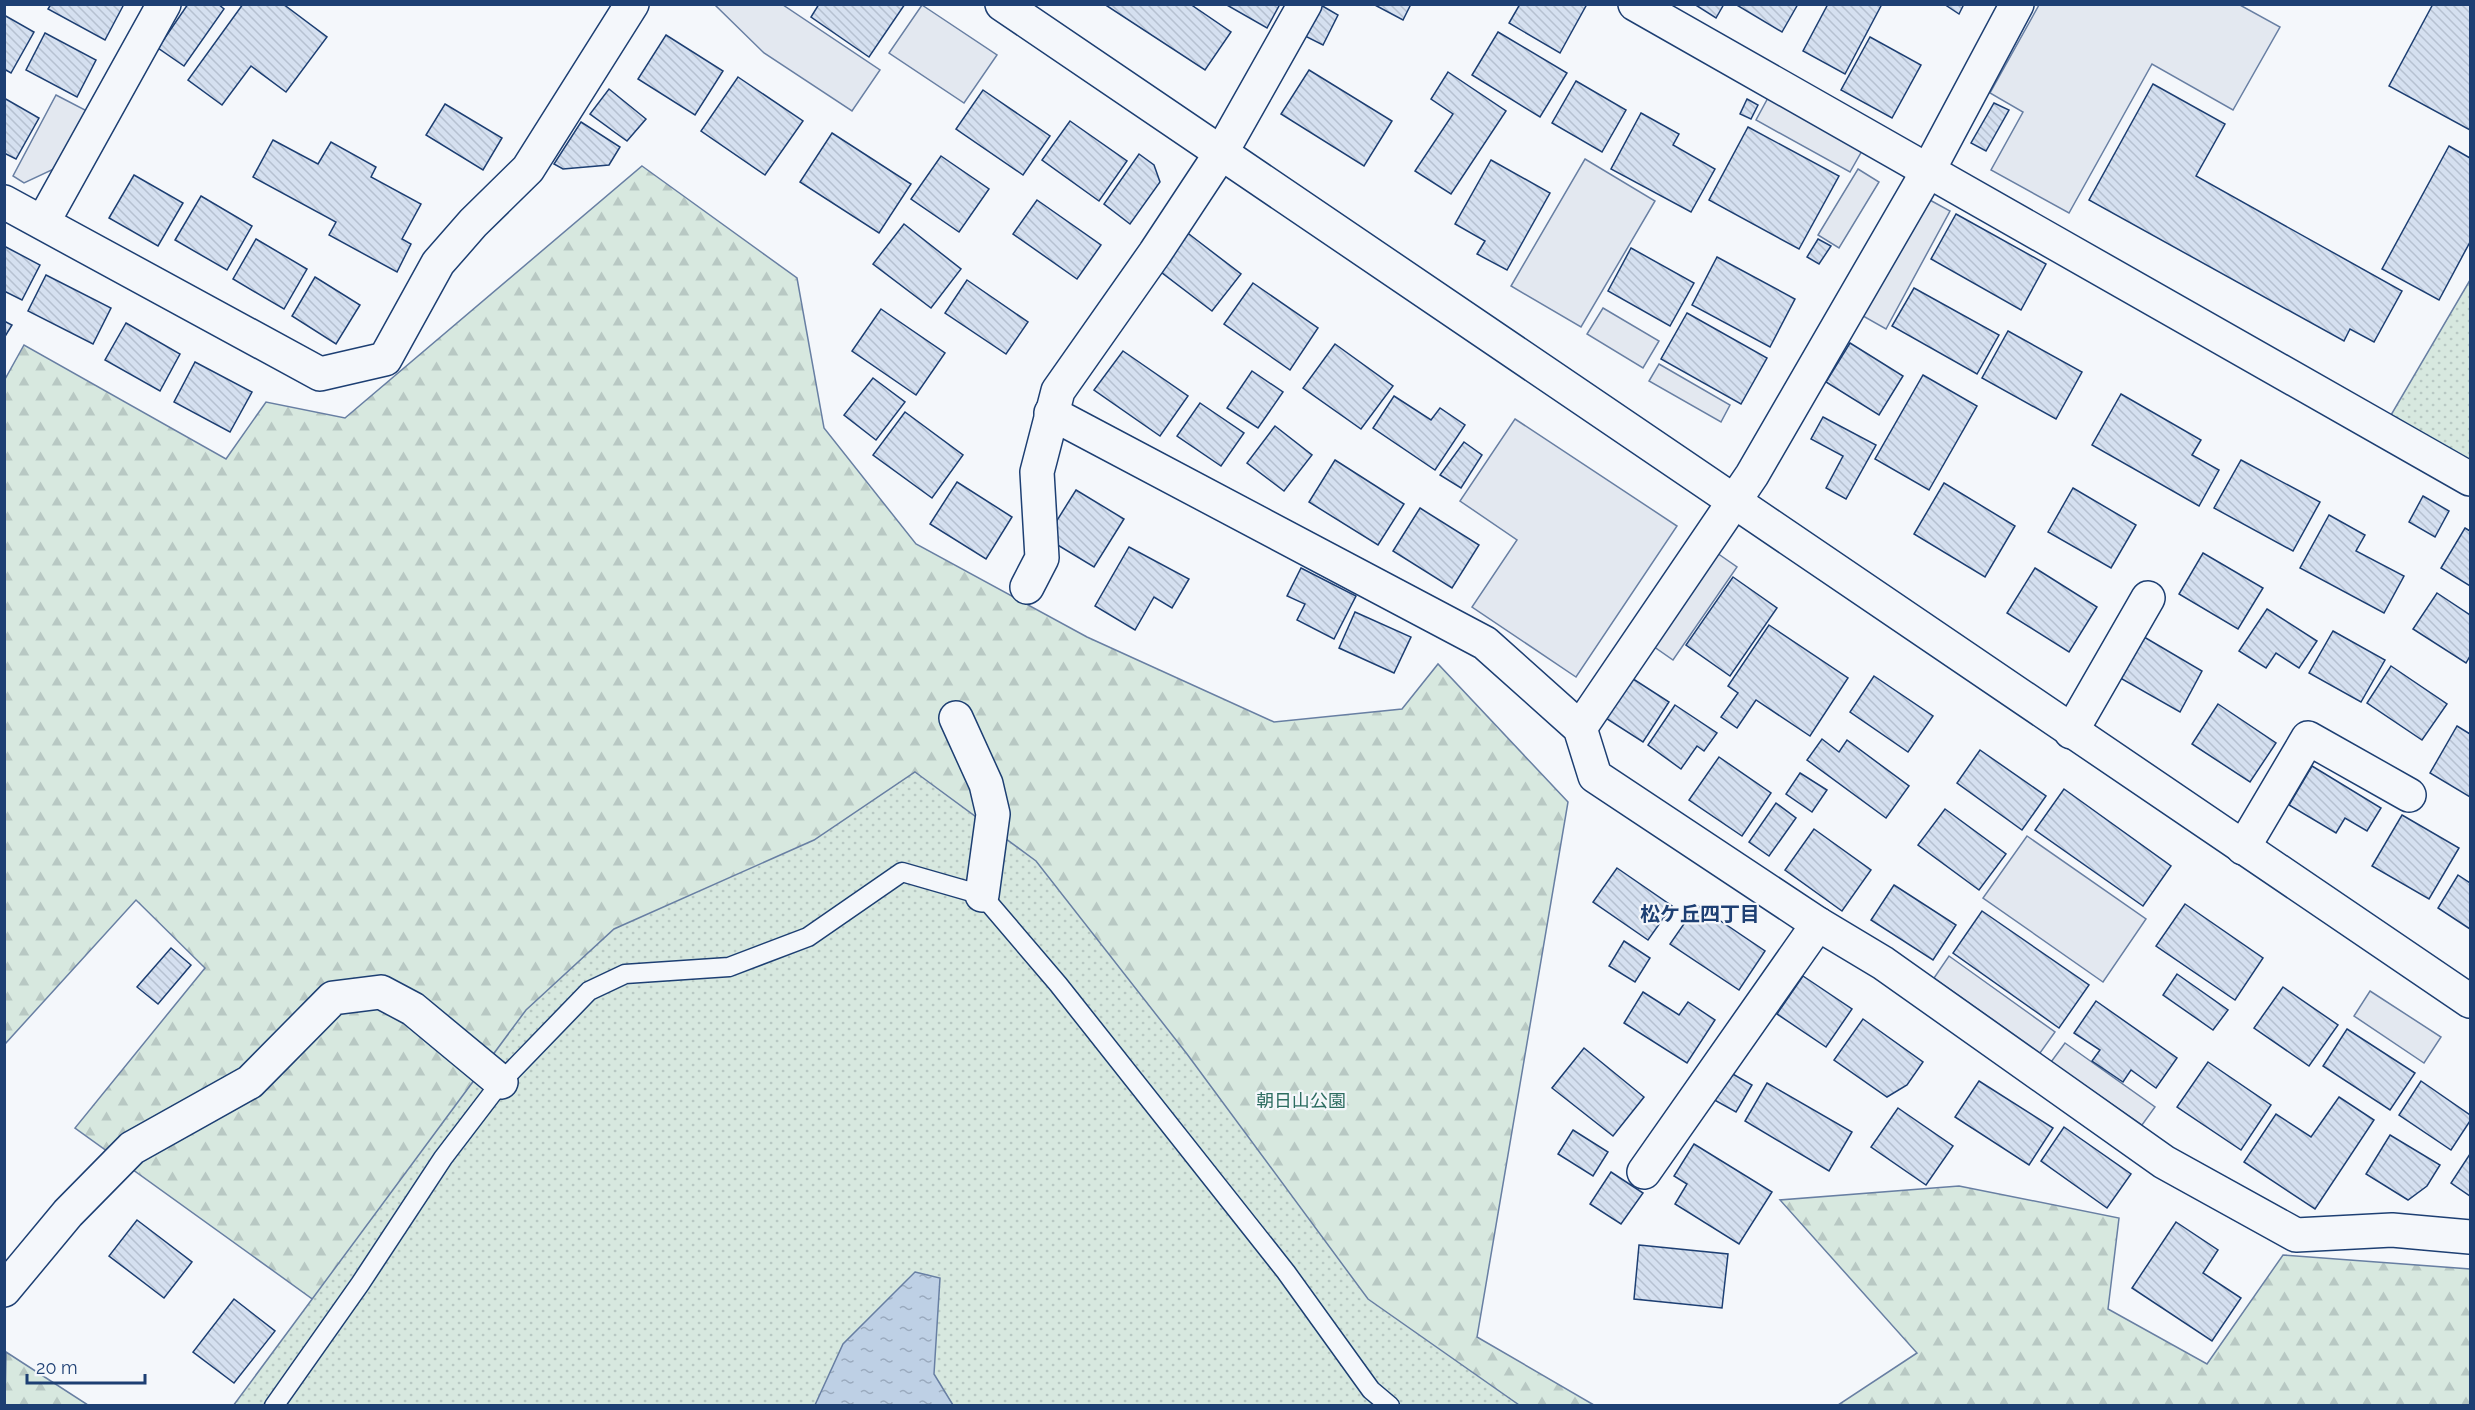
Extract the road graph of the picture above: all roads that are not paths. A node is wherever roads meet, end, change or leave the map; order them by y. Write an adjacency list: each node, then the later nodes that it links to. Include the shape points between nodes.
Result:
1 (164, 4): 10 (street)
2 (632, 4): 10 (street, via 528,170 438,263 385,359 320,374)
3 (1002, 4): 7 (street)
4 (1305, 4): 7 (street)
5 (1635, 4): 8 (street)
6 (2017, 4): 8 (street)
7 (1221, 153): 11 (street, via 1058,391); 13 (street)
8 (1928, 171): 12 (street); 13 (street)
9 (4, 202): 10 (street)
10 (43, 222)
11 (1051, 413): 14 (street, via 1037,472 1042,558); 17 (street, via 1485,642)
12 (2470, 479)
13 (1736, 501): 17 (street); 18 (street)
14 (1027, 587)
15 (2148, 598): 18 (street)
16 (956, 718): 21 (street, via 986,784 993,814)
17 (1580, 728): 22 (street, via 1595,776)
18 (2072, 732): 20 (street)
19 (2409, 795): 20 (street, via 2308,738)
20 (2243, 848): 23 (street)
21 (982, 895): 24 (lane, via 902,872 808,938 729,967 625,974 589,991); 29 (lane, via 1058,984 1286,1272 1371,1390)
22 (1818, 924): 25 (street); 26 (street, via 1883,963 2164,1162 2296,1235 2392,1230)
23 (2470, 1001)
24 (501, 1082): 27 (street, via 413,1010 381,992 333,998 250,1083 132,1148 68,1213); 28 (lane, via 443,1158)
25 (1644, 1172)
26 (2470, 1237)
27 (4, 1290)
28 (274, 1406)
29 (1390, 1406)

